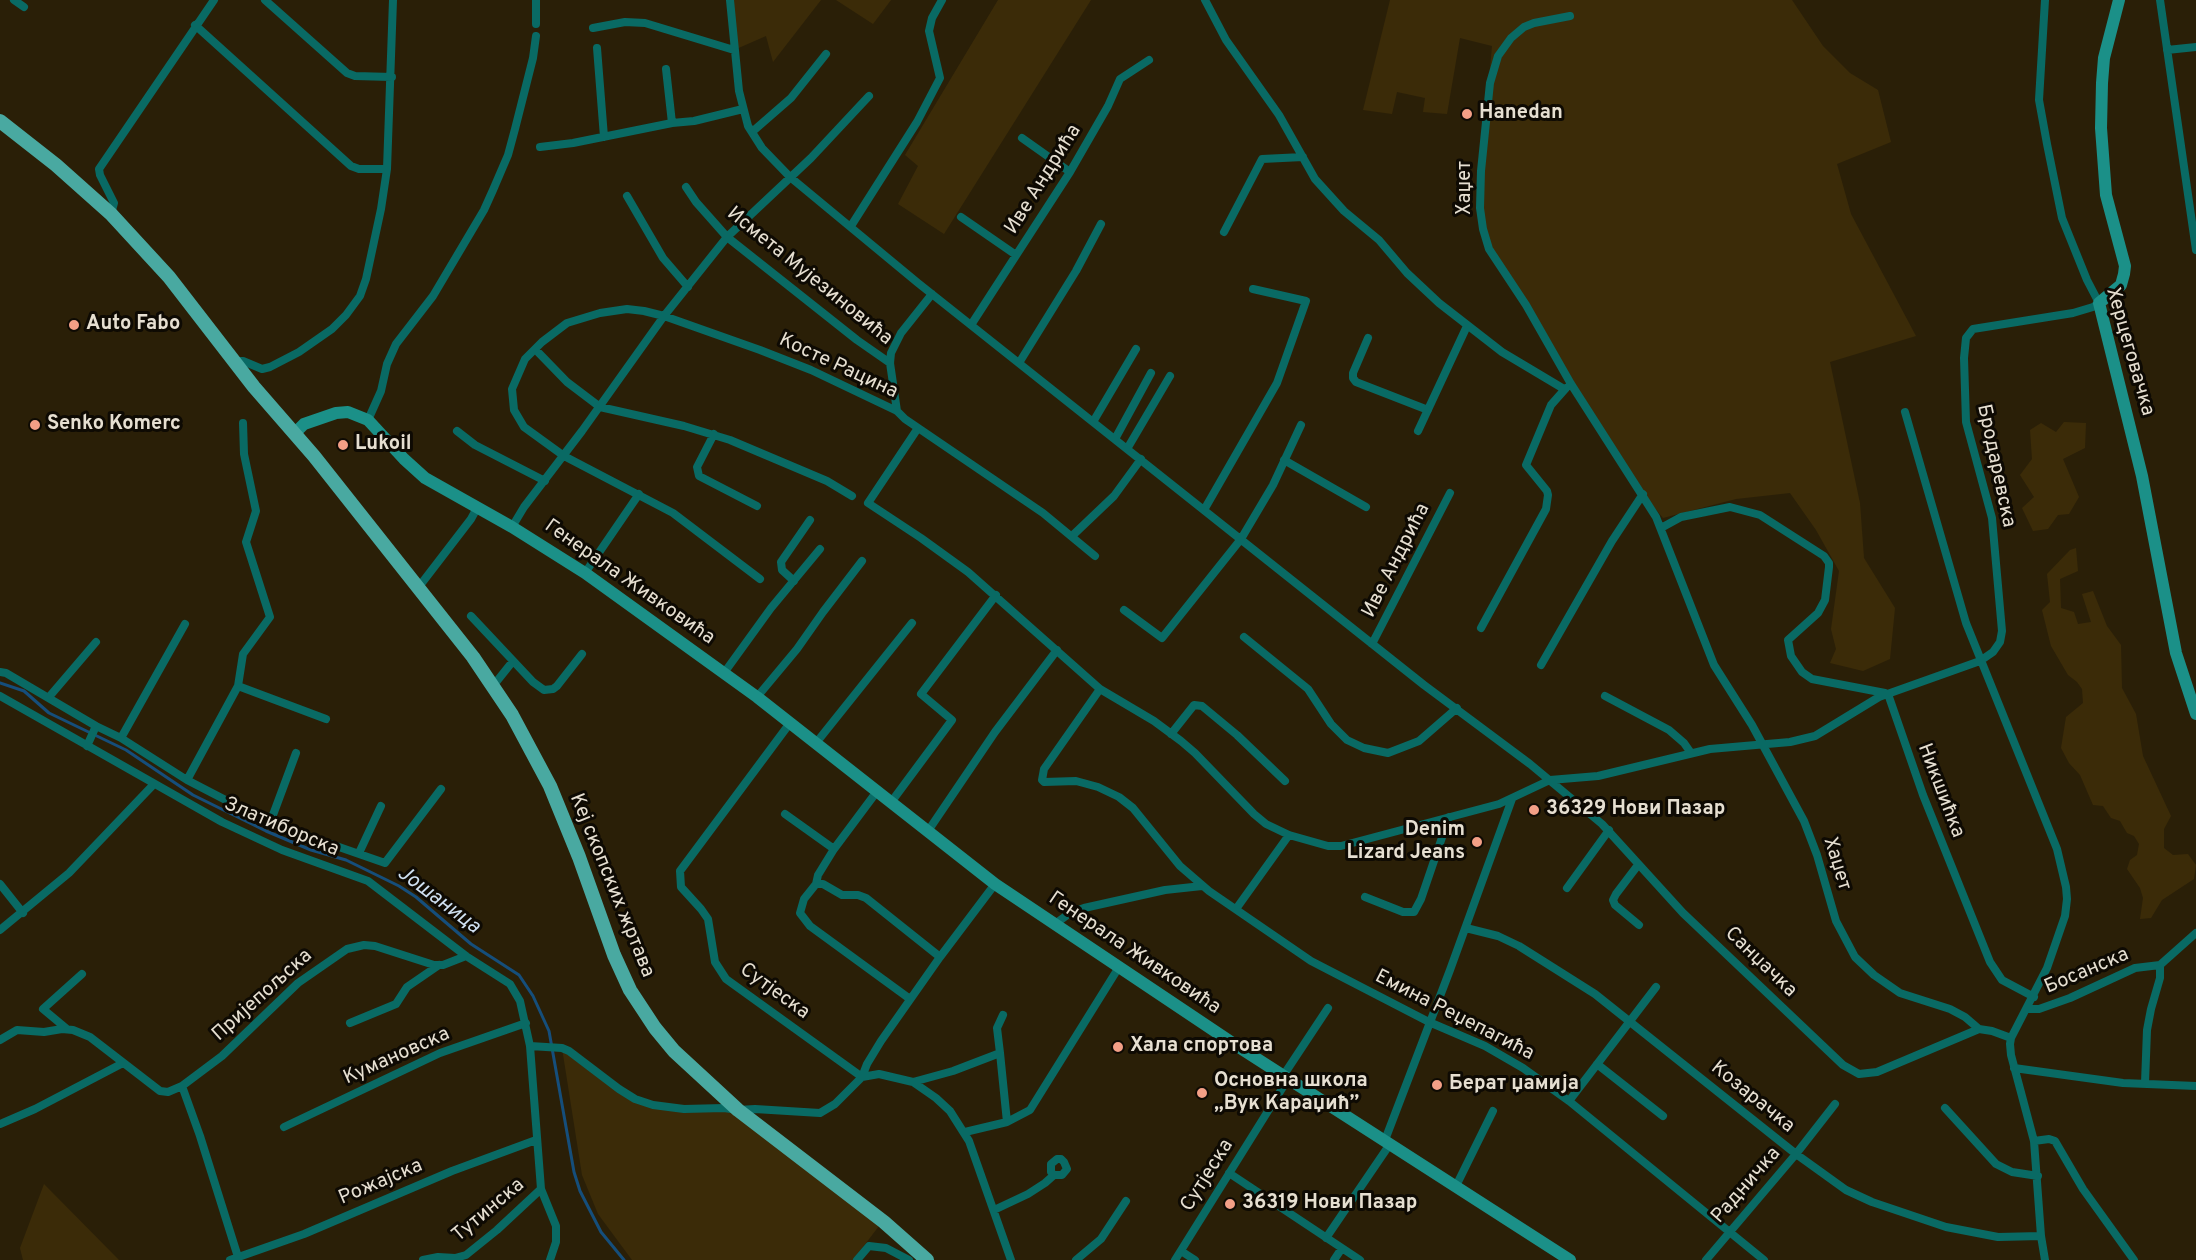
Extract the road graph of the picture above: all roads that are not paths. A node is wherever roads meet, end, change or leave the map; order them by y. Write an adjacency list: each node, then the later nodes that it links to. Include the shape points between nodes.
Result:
1 (14, 0): 13 (street)
2 (214, 0): 16 (street)
3 (266, 0): 26 (street, via 347,73)
4 (393, 0): 26 (street)
5 (536, 0): 15 (street)
6 (730, 0): 21 (street, Иве Андрића)
7 (942, 0): 45 (street, via 929,31 940,78)
8 (1216, 0): 12 (street)
9 (2045, 0): 53 (street, Херцеговачка, via 2039,100 2045,134 2062,218)
10 (2119, 0): 53 (street, via 2104,58 2102,119 2104,179 2125,266 2121,285)
11 (2160, 0): 22 (street)
12 (1207, 4): 35 (street, Хаџет, via 1226,40 1279,115)
13 (24, 7)
14 (1570, 16): 65 (street, Хаџет, via 1524,27 1498,56 1485,121 1480,208 1489,249 1526,305)
15 (536, 24)
16 (195, 25): 36 (street, via 351,166); 42 (street, via 99,169 114,203)
17 (593, 28): 21 (street, via 645,23)
18 (536, 36): 70 (street, via 511,154 433,296 396,344)
19 (2196, 47): 22 (street)
20 (597, 48): 32 (street)
21 (734, 50): 28 (street, Иве Андрића)
22 (2167, 50): 41 (street)
23 (826, 54): 31 (street, via 791,98)
24 (1149, 60): 37 (street, Иве Андрића, via 1120,79)
25 (666, 69): 30 (street)
26 (392, 77): 36 (street)
27 (869, 96): 38 (street)
28 (743, 109): 30 (street); 31 (street, Иве Андрића)
29 (0, 121): 42 (main road)
30 (672, 123): 32 (street)
31 (752, 132): 38 (street, Иве Андрића)
32 (604, 137): 34 (street)
33 (1022, 138): 37 (street)
34 (540, 147)
35 (1303, 157): 46 (street, via 1262,159); 56 (street, Хаџет, via 1315,179 1344,211 1379,240 1422,289)
36 (387, 169): 60 (street, via 366,279 360,297 346,315 299,352 270,367 262,369 243,360)
37 (1070, 172): 49 (street, Иве Андрића)
38 (790, 177): 45 (street, Иве Андрића); 47 (street)
39 (686, 187): 47 (street, Исмета Мујезиновића)
40 (627, 196): 50 (street, via 663,258)
41 (2193, 205): 48 (street)
42 (111, 214): 60 (main road, via 169,277)
43 (961, 217): 49 (street)
44 (1101, 224): 62 (street)
45 (851, 226): 52 (street, Иве Андрића)
46 (1224, 232)
47 (727, 237): 50 (street); 61 (street, Исмета Мујезиновића)
48 (2196, 250)
49 (1016, 255): 55 (street, Иве Андрића)
50 (688, 286): 54 (street)
51 (1253, 289): 92 (street, via 1306,301 1277,383)
52 (932, 294): 55 (street, Иве Андрића); 61 (street, via 897,339)
53 (2099, 303): 117 (street, Бродаревска, via 2073,313 1977,327 1966,338 1966,422 1992,518 2002,631 1997,648); 130 (street, Херцеговачка, via 2142,476 2178,661)
54 (664, 316): 58 (street, Косте Рацина, via 627,309 590,315 562,326); 66 (street); 68 (street, Косте Рацина, via 787,360)
55 (971, 325): 62 (street, Иве Андрића)
56 (1467, 326): 65 (street, Хаџет, via 1521,365); 67 (street)
57 (1368, 338): 67 (street, via 1353,373 1356,382)
58 (535, 349): 66 (street, via 567,382); 81 (street, Косте Рацина, via 525,359 512,389 514,410 520,422)
59 (1136, 349): 71 (street)
60 (234, 361): 77 (main road)
61 (890, 363): 68 (street)
62 (1019, 363): 71 (street, Иве Андрића)
63 (1150, 373): 79 (street)
64 (1170, 376): 80 (street)
65 (1567, 387): 87 (street, Хаџет); 110 (street, via 1551,405 1526,465 1547,491 1546,509)
66 (600, 406): 78 (street); 81 (street)
67 (1428, 410): 76 (street)
68 (897, 411): 74 (street, Косте Рацина)
69 (1905, 412): 117 (street)
70 (368, 420): 77 (street, via 354,413 336,413 304,424); 91 (street, Генерала Живковића, via 425,478)
71 (1093, 422): 79 (street, Иве Андрића)
72 (243, 423): 121 (street, via 244,454 256,511 246,542 270,617 243,654)
73 (1300, 425): 83 (street)
74 (918, 428): 96 (street, Косте Рацина); 105 (street, via 868,503 949,557)
75 (457, 430): 84 (street, via 475,445)
76 (1418, 431)
77 (295, 433): 104 (main road, Кеј скопских жртава)
78 (714, 435): 88 (street, via 796,467); 89 (street, via 697,467 699,476)
79 (1115, 439): 80 (street, Иве Андрића)
80 (1127, 449): 82 (street, Иве Андрића)
81 (564, 456): 84 (street); 86 (street)
82 (1141, 459): 92 (street, Иве Андрића); 96 (street, via 1114,496)
83 (1284, 460): 90 (street); 97 (street)
84 (545, 481): 94 (street, Генерала Живковића)
85 (1450, 493): 113 (street, Иве Андрића)
86 (639, 494): 101 (street); 102 (street, via 680,518)
87 (1643, 494): 95 (street, Хаџет); 118 (street)
88 (852, 496)
89 (757, 506)
90 (1366, 507)
91 (477, 508): 94 (street, Генерала Живковића); 104 (street)
92 (1204, 510): 97 (street, Иве Андрића)
93 (810, 520): 103 (street, via 781,562 782,570)
94 (512, 526): 101 (street, Генерала Живковића)
95 (1661, 528): 124 (street, via 1681,517 1730,507 1760,515 1824,556 1829,562 1829,580 1822,607 1788,640 1791,656 1812,679); 138 (street, Хаџет, via 1714,665)
96 (1072, 536): 99 (street, Косте Рацина)
97 (1241, 539): 106 (street, via 1162,638); 113 (street, Иве Андрића)
98 (820, 549): 103 (street, Генерала Живковића)
99 (1095, 556)
100 (862, 561): 128 (street)
101 (585, 573): 120 (street, Генерала Живковића)
102 (760, 579)
103 (794, 581): 120 (street, Генерала Живковића)
104 (418, 588): 122 (main road, Кеј скопских жртава)
105 (996, 595): 114 (street); 148 (street, via 921,694 952,720)
106 (1124, 610)
107 (471, 616): 116 (street)
108 (912, 623): 137 (street)
109 (185, 624): 135 (street)
110 (1481, 628)
111 (1244, 637): 129 (street, via 1308,689 1347,740 1364,748 1388,753 1419,741)
112 (96, 642): 127 (street)
113 (1372, 644): 129 (street, Иве Андрића)
114 (1057, 650): 123 (street); 154 (street)
115 (582, 654): 116 (street, via 557,686 549,690 541,689)
116 (513, 661): 122 (street)
117 (1980, 661): 124 (street, Бродаревска); 179 (street, via 2057,849 2066,887 2065,916)
118 (1541, 665)
119 (0, 672): 127 (street)
120 (724, 673): 128 (street, Генерала Живковића)
121 (238, 686): 131 (street); 141 (street)
122 (493, 686): 206 (main road, Кеј скопских жртава, via 550,786 614,955 639,1005 674,1051)
123 (1100, 689): 134 (street); 162 (street, Емина Реџепагића, via 1044,769 1042,780 1076,781 1119,797)
124 (1888, 694): 138 (street, Бродаревска, via 1873,699 1815,736); 179 (street, Никшићка, via 1923,795 1990,962 2002,980)
125 (0, 696): 136 (street, Златиборска)
126 (1605, 696): 140 (street, via 1669,730)
127 (50, 697): 133 (street)
128 (757, 697): 132 (street, Генерала Живковића)
129 (1457, 708): 142 (street, Иве Андрића)
130 (2196, 714)
131 (326, 719)
132 (790, 723): 137 (street, Генерала Живковића); 197 (street, Сутјеска, via 680,871 679,881 708,919 715,962 726,979)
133 (96, 727): 135 (street); 136 (street)
134 (1171, 734): 143 (street, via 1194,705 1202,706); 155 (street, via 1254,814)
135 (121, 738): 141 (street)
136 (89, 743): 144 (street, Златиборска)
137 (816, 743): 146 (street, Генерала Живковића)
138 (1762, 745): 140 (street, Бродаревска); 189 (street, Хаџет, via 1808,830 1836,921 1858,961 1900,993 1950,1009)
139 (296, 753): 152 (street)
140 (1691, 753): 142 (street, Бродаревска, via 1598,776)
141 (187, 780): 152 (street)
142 (1550, 780): 147 (street); 153 (street, Санџачка)
143 (1285, 781)
144 (154, 784): 166 (street, via 69,873); 172 (street, Златиборска, via 260,840 368,881)
145 (441, 789): 157 (street, via 385,863)
146 (878, 790): 148 (street, Генерала Живковића); 156 (street)
147 (1512, 799): 151 (street); 169 (street)
148 (891, 801): 154 (street, Генерала Живковића)
149 (381, 807): 157 (street)
150 (784, 814): 156 (street)
151 (1449, 817): 155 (street, via 1335,846); 164 (street, via 1414,912 1403,912)
152 (270, 823): 157 (street)
153 (1608, 830): 158 (street, Санџачка); 163 (street)
154 (928, 831): 161 (street, Генерала Живковића)
155 (1289, 835): 165 (street)
156 (834, 849): 160 (street)
157 (358, 853)
158 (1638, 865): 168 (street, via 1613,900); 189 (street, Санџачка, via 1746,974 1856,1073 1877,1072)
159 (0, 884): 166 (street)
160 (816, 884): 173 (street, via 842,895 867,898); 180 (street, via 801,905 801,917)
161 (995, 884): 167 (street, Генерала Живковића); 173 (street)
162 (1202, 886): 165 (street, Емина Реџепагића); 167 (street, via 1084,908)
163 (1567, 888)
164 (1365, 897)
165 (1236, 909): 187 (street, Емина Реџепагића, via 1311,961)
166 (23, 913): 170 (street)
167 (1055, 924): 176 (street, Генерала Живковића)
168 (1639, 925)
169 (1466, 928): 184 (street, Козарачка, via 1498,936 1540,957); 187 (street)
170 (0, 930)
171 (2196, 933): 175 (street, Босанска)
172 (466, 956): 174 (street); 186 (street, via 505,979 520,1001)
173 (940, 957): 180 (street)
174 (439, 965): 185 (street, via 407,987 396,1004); 201 (street, Пријепољска, via 375,946 346,949 298,983 222,1056)
175 (2160, 965): 182 (street, Босанска, via 2135,968 2063,1001); 200 (street, Босанска, via 2147,1030)
176 (1119, 967): 198 (street, Генерала Живковића); 209 (street, via 1033,1106)
177 (82, 974): 188 (street, via 43,1009)
178 (1656, 987): 184 (street)
179 (2034, 997): 182 (street)
180 (910, 999): 197 (street, via 872,1055)
181 (1328, 1008): 198 (street, Сутјеска)
182 (2027, 1009): 190 (street)
183 (1003, 1015): 193 (street, via 997,1023)
184 (1629, 1022): 195 (street); 216 (street, Козарачка)
185 (350, 1023)
186 (526, 1023): 192 (street); 211 (street, Кумановска, via 441,1053)
187 (1429, 1023): 203 (street, Емина Реџепагића, via 1508,1059); 215 (street)
188 (67, 1029): 191 (street, via 17,1030); 194 (street, via 90,1037)
189 (1979, 1029): 190 (street, Хаџет)
190 (2011, 1038): 196 (street)
191 (0, 1040)
192 (535, 1046): 206 (street, via 562,1048 642,1102 684,1109); 213 (street)
193 (1000, 1053): 199 (street); 209 (street)
194 (123, 1063): 201 (street, via 160,1091); 210 (street)
195 (1597, 1064): 203 (street); 208 (street)
196 (2014, 1068): 200 (street); 214 (street)
197 (862, 1077): 199 (street, via 879,1074); 206 (street, via 820,1113)
198 (1286, 1078): 215 (street, Генерала Живковића); 217 (street, Сутјеска)
199 (913, 1082): 212 (street, via 944,1104)
200 (2145, 1083): 202 (street)
201 (182, 1086): 229 (street, Рожајска)
202 (2196, 1086)
203 (1569, 1101): 224 (street, Емина Реџепагића)
204 (1835, 1104): 216 (street, Радничка)
205 (1945, 1108): 219 (street, via 1996,1164 2012,1172)
206 (738, 1110): 234 (main road, Кеј скопских жртава, via 884,1222)
207 (1493, 1111): 220 (street)
208 (1663, 1116)
209 (1007, 1122): 212 (street)
210 (0, 1124)
211 (284, 1127)
212 (965, 1132): 223 (street)
213 (536, 1140): 221 (street); 229 (street, Рожајска, via 304,1234)
214 (2034, 1141): 219 (street); 245 (street, via 2055,1142)
215 (1387, 1142): 220 (street, Генерала Живковића); 226 (street)
216 (1796, 1154): 224 (street, Радничка); 225 (street, Козарачка, via 1846,1190 1922,1219 1986,1235)
217 (1229, 1173): 226 (street); 228 (street, Сутјеска)
218 (1054, 1174): 223 (street, via 1028,1194)
219 (2038, 1176): 225 (street)
220 (1456, 1186): 241 (street, Генерала Живковића)
221 (541, 1189): 230 (street, Тутинска, via 466,1255); 231 (street, via 556,1226)
222 (1126, 1201): 236 (street, via 1101,1239)
223 (994, 1210): 235 (street)
224 (1729, 1231): 242 (street, Радничка); 243 (street, Емина Реџепагића)
225 (2041, 1236): 244 (street)
226 (1326, 1238): 227 (street)
227 (1342, 1248): 239 (street); 240 (street)
228 (1181, 1251): 237 (street, Сутјеска); 238 (street)
229 (234, 1258)
230 (423, 1260)
231 (550, 1260)
232 (857, 1260): 233 (street, via 869,1246 886,1248)
233 (909, 1260)
234 (927, 1260)
235 (1011, 1260)
236 (1076, 1260)
237 (1175, 1260)
238 (1195, 1260)
239 (1334, 1260)
240 (1360, 1260)
241 (1570, 1260)
242 (1706, 1260)
243 (1764, 1260)
244 (2045, 1260)
245 (2134, 1260)

